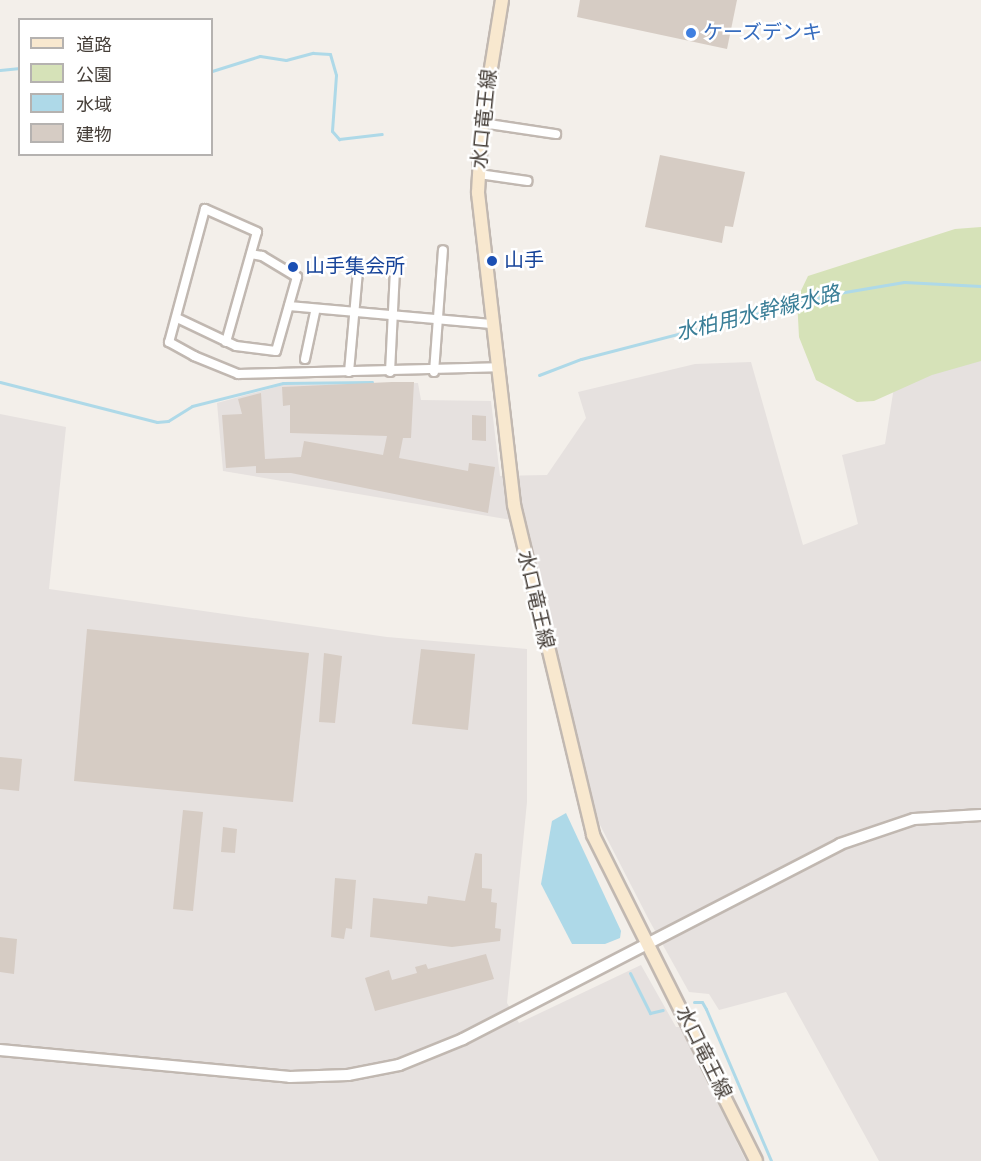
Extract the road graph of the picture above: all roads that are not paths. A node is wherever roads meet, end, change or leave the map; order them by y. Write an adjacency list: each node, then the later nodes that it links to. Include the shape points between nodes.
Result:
1 (502, 0): 2 (main road, 水口竜王線)
2 (482, 123): 3 (street); 4 (main road, 水口竜王線)
3 (556, 134)
4 (479, 174): 5 (street); 16 (main road, 水口竜王線)
5 (527, 181)
6 (442, 250): 15 (street)
7 (251, 254): 10 (street, via 262,256 297,277); 13 (street, via 257,232 205,209); 17 (street)
8 (357, 271): 12 (street)
9 (395, 271): 14 (street)
10 (289, 306): 11 (street); 17 (street, via 276,351)
11 (315, 312): 12 (street); 18 (street)
12 (354, 315): 14 (street); 20 (street)
13 (177, 318): 17 (street); 20 (street, via 169,342 231,373)
14 (394, 318): 15 (street); 21 (street)
15 (438, 321): 16 (street); 22 (street)
16 (491, 324): 19 (main road, 水口竜王線)
17 (226, 342)
18 (305, 359)
19 (497, 367): 22 (street); 24 (main road, 水口竜王線, via 514,506 575,775 593,835)
20 (349, 372): 21 (street)
21 (390, 372): 22 (street)
22 (434, 372)
23 (981, 815): 24 (street, via 934,816 869,831)
24 (649, 943): 25 (street, via 428,1056 366,1073 290,1077); 26 (main road, 水口竜王線)
25 (0, 1050)
26 (756, 1161)

